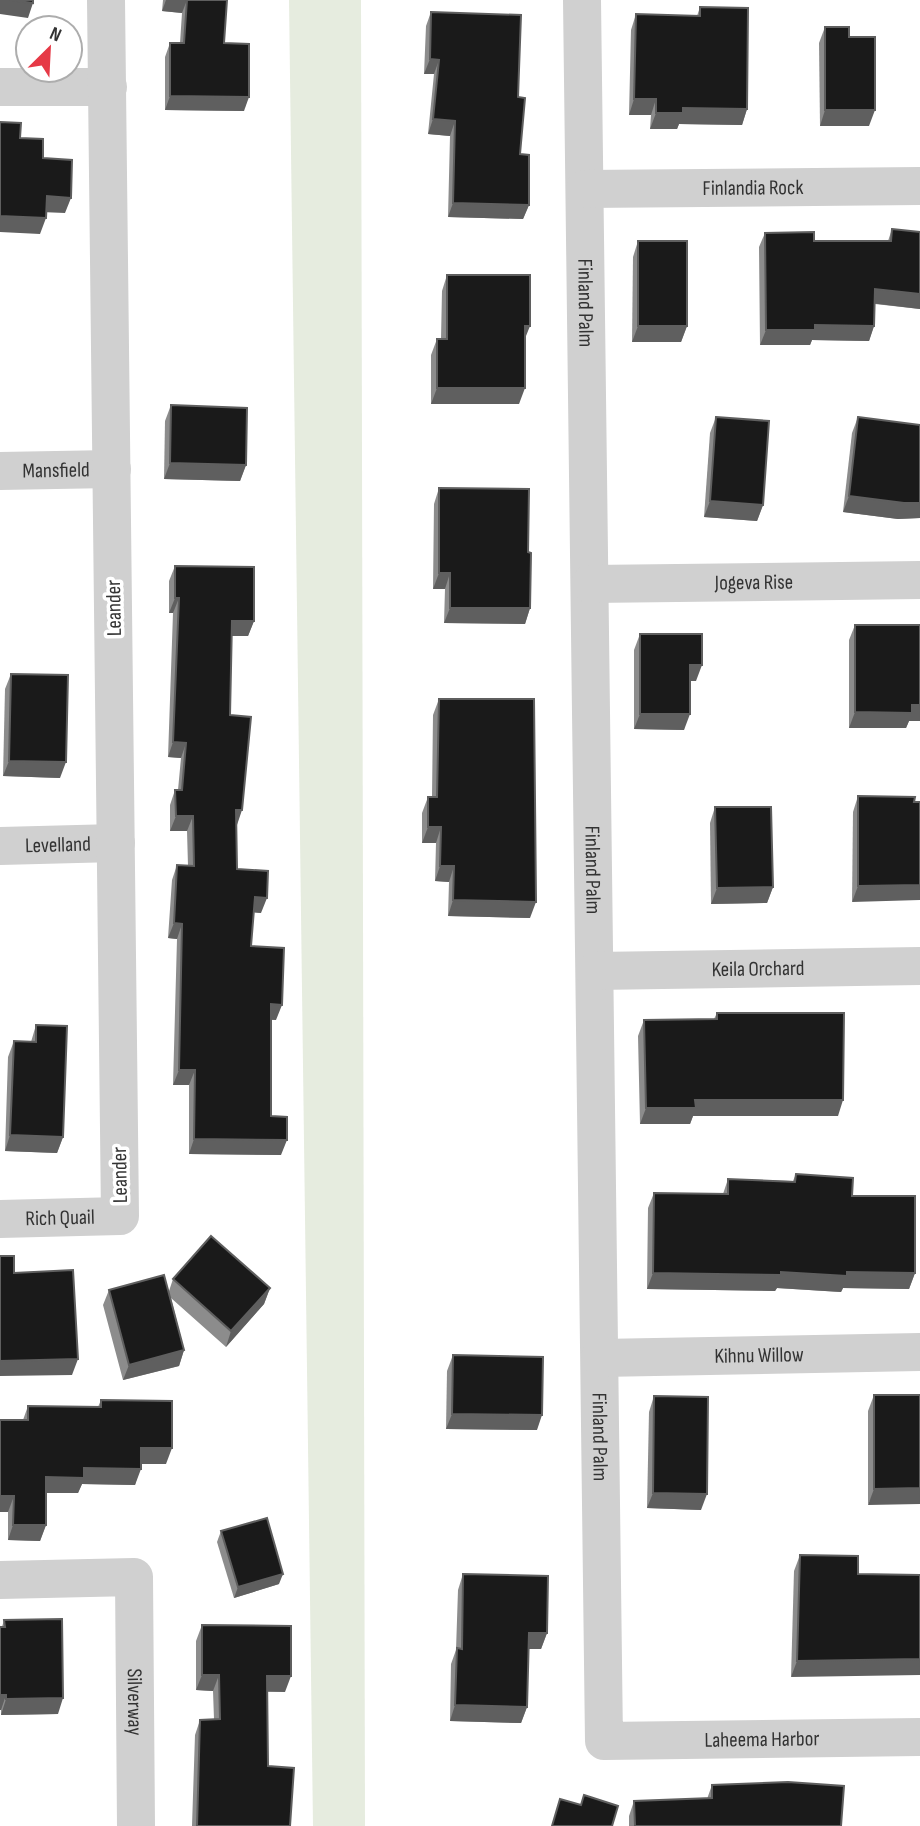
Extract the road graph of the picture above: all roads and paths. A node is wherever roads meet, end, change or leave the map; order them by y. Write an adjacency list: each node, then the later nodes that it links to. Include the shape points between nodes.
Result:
1 (106, 0): 4 (street, Leander)
2 (582, 0): 6 (street, Finland Palm)
3 (0, 87): 4 (street)
4 (108, 87): 7 (street, Leander)
5 (920, 186): 6 (street, Finlandia Rock)
6 (585, 189): 10 (street, Finland Palm)
7 (112, 468): 8 (street, Mansfield); 11 (street, Leander)
8 (0, 471)
9 (920, 580): 10 (street, Jogeva Rise)
10 (590, 584): 14 (street, Finland Palm)
11 (116, 843): 12 (street, Levelland); 15 (street, Leander)
12 (0, 846)
13 (920, 966): 14 (street, Keila Orchard)
14 (595, 971): 18 (street, Finland Palm)
15 (120, 1216): 16 (street, Rich Quail)
16 (0, 1219)
17 (920, 1352): 18 (street, Kihnu Willow)
18 (600, 1357): 21 (street, Finland Palm)
19 (0, 1580): 22 (street, Silverway, via 134,1577)
20 (920, 1737): 21 (street, Laheema Harbor)
21 (604, 1741)
22 (136, 1826)

